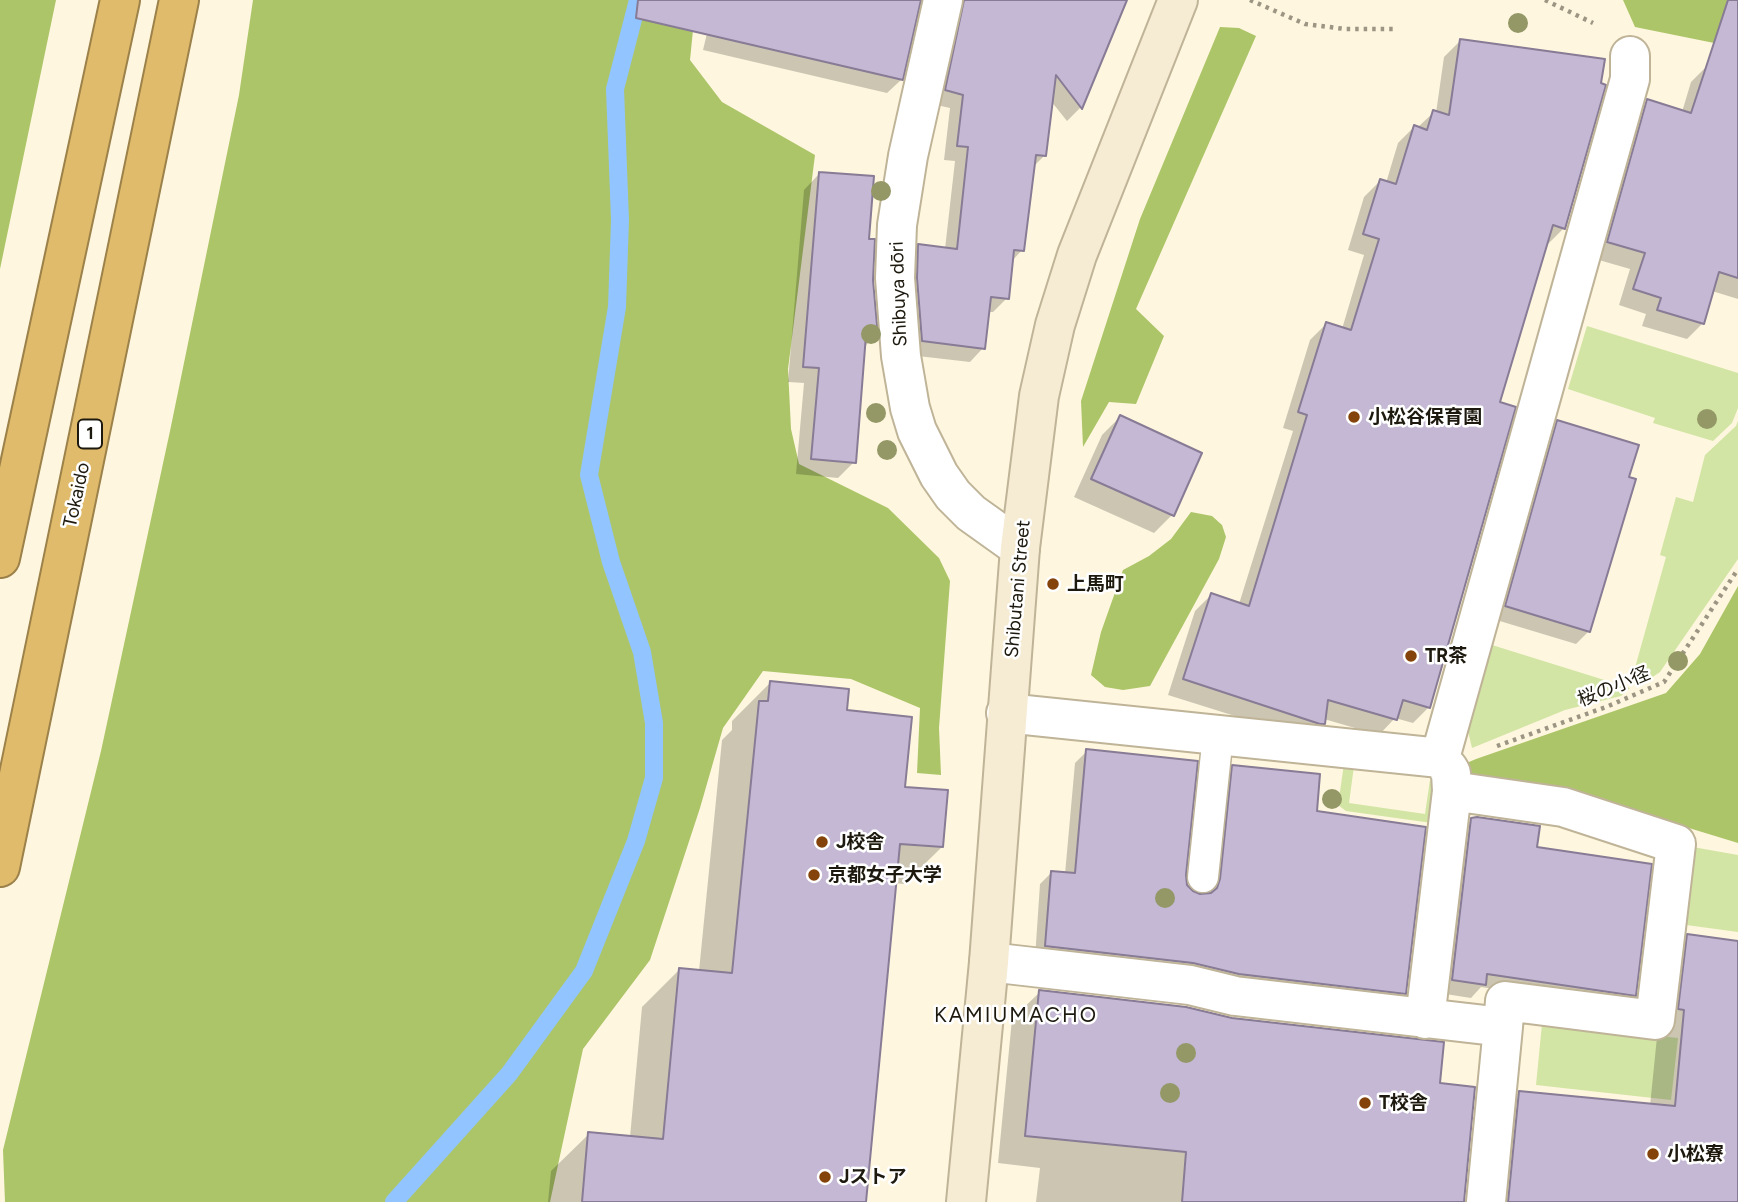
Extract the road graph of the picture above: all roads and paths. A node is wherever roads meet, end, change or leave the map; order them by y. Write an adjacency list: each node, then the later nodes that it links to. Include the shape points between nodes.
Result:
1 (120, 0): 11 (highway)
2 (179, 0): 16 (highway, Tokaido / 1)
3 (943, 0): 10 (street, Shibuya dōri, via 897,225 895,278 901,356 917,431 939,474 971,513)
4 (1178, 0): 10 (main road, Shibutani Street, via 1077,255 1055,325 1039,396)
5 (1250, 0): 8 (path, via 1305,24)
6 (1545, 0): 7 (path)
7 (1601, 27)
8 (1393, 29)
9 (1630, 56): 15 (street, via 1630,79)
10 (1020, 548): 13 (main road, Shibutani Street)
11 (0, 558)
12 (1738, 569): 15 (path, 桜の小径, via 1664,682)
13 (1006, 713): 14 (street); 18 (main road, Shibutani Street)
14 (1218, 736): 15 (street); 17 (lane)
15 (1446, 772): 19 (street); 20 (street, via 1676,844 1656,1020 1505,1001)
16 (0, 867)
17 (1203, 877)
18 (989, 962): 19 (street); 21 (main road, Shibutani Street)
19 (1425, 1019): 20 (street)
20 (1503, 1027): 22 (street)
21 (966, 1202)
22 (1486, 1202)

